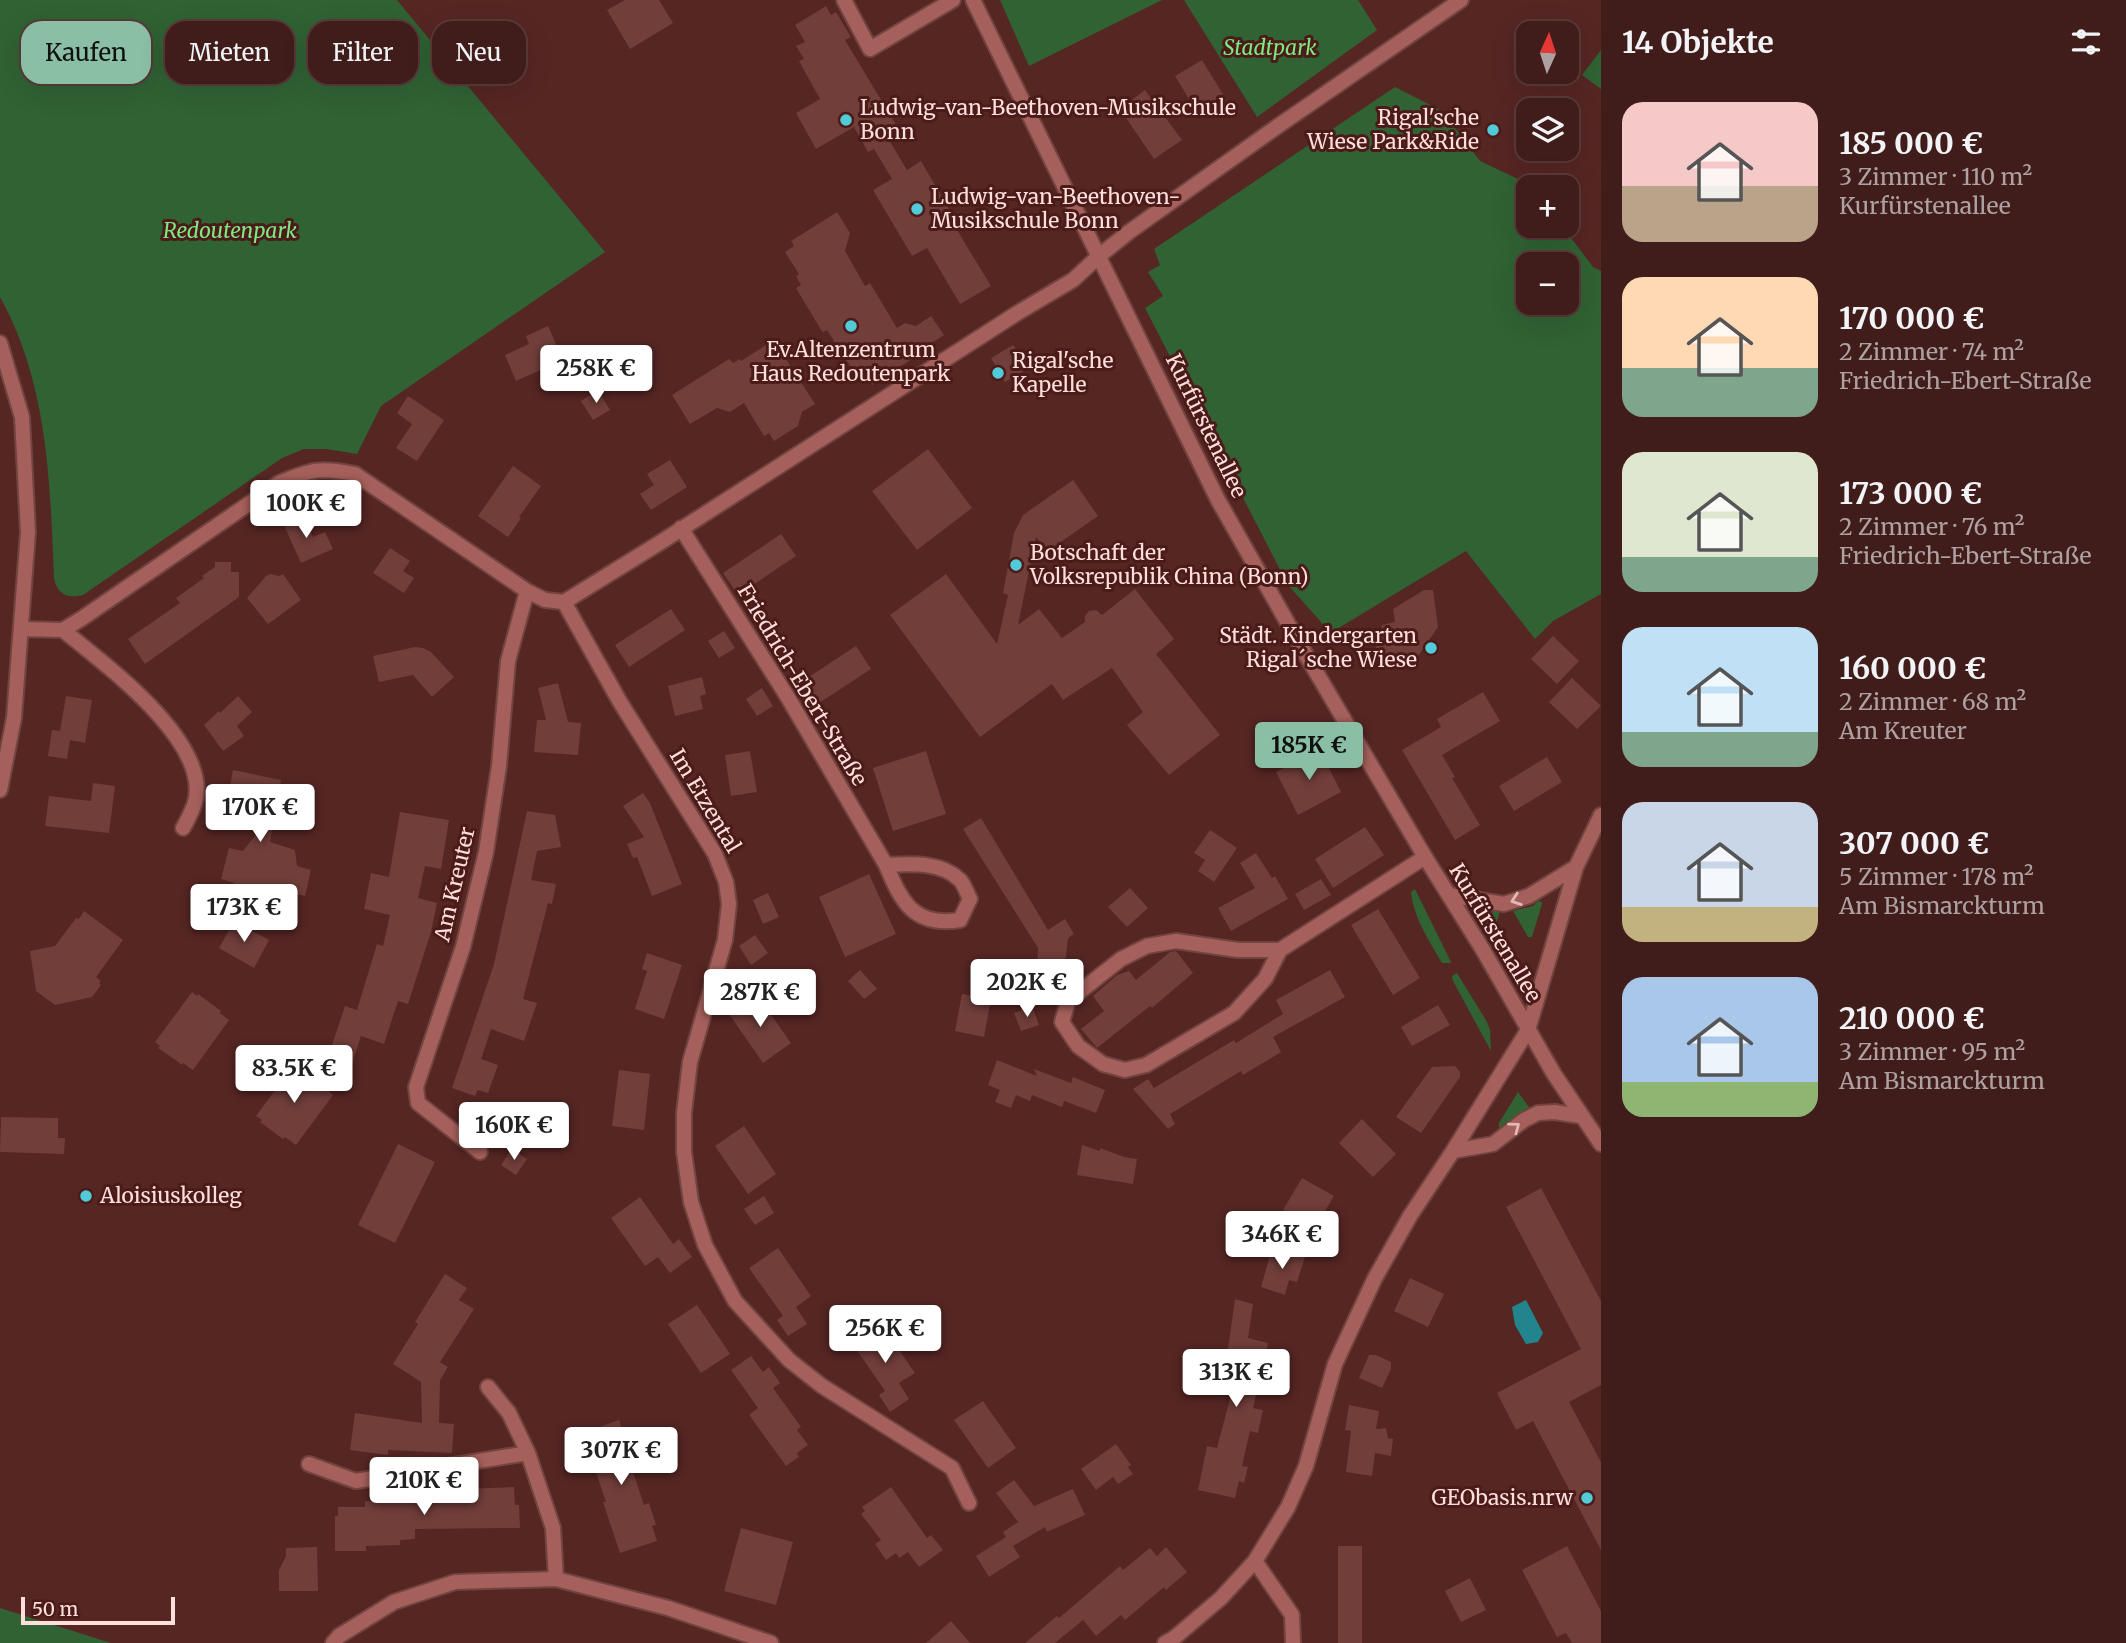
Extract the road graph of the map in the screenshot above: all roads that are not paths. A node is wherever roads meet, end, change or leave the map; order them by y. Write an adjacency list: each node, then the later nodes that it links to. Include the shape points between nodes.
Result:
1 (844, 0): 2 (street, via 870,49)
2 (953, 0)
3 (973, 0): 5 (street, Kurfürstenallee)
4 (1461, 0): 5 (street)
5 (1099, 256): 7 (street, via 1073,280); 15 (street, Kurfürstenallee, via 1218,500)
6 (0, 343): 10 (street, via 22,417 28,532)
7 (681, 528): 9 (street); 16 (street, Friedrich-Ebert-Straße)
8 (527, 590): 9 (street, via 545,600); 11 (street, via 355,474 329,469 303,472 279,483); 24 (street, Am Kreuter, via 508,661 486,852 463,947 416,1087 418,1103)
9 (564, 602): 28 (street, Im Etzental, via 715,854 726,882 726,940 690,1062 684,1113 691,1202 705,1245 735,1301 789,1360 952,1468)
10 (22, 629): 11 (street); 12 (street, via 14,718)
11 (63, 630): 14 (street, via 129,684 173,732 189,757 196,798)
12 (0, 790)
13 (1601, 815): 17 (street)
14 (183, 828)
15 (1425, 857): 18 (street, Kurfürstenallee); 19 (street, Kurfürstenallee)
16 (886, 865): 16 (street, Friedrich-Ebert-Straße, via 898,894 913,913 943,923 960,920 970,899 960,880 939,867)
17 (1576, 867): 18 (street, one-way to 18, via 1529,896 1504,904); 20 (street)
18 (1449, 895): 20 (street, Kurfürstenallee)
19 (1280, 950): 19 (street, Kurfürstenallee, via 1238,950 1176,941 1147,946 1121,959 1068,1001 1062,1022 1078,1046 1103,1064 1125,1070 1146,1065 1234,1013 1265,979)
20 (1528, 1030): 21 (street, Kurfürstenallee); 23 (street)
21 (1581, 1116): 22 (street, Kurfürstenallee); 23 (street, one-way to 21, via 1493,1144 1538,1113)
22 (1601, 1144)
23 (1454, 1151): 29 (street, via 1375,1278 1335,1364 1301,1478)
24 (480, 1152)
25 (488, 1387): 26 (street, via 509,1413)
26 (527, 1453): 27 (street, via 356,1481); 30 (street, via 553,1528)
27 (309, 1464)
28 (969, 1503)
29 (1255, 1561): 33 (street, via 1221,1598); 34 (street, via 1292,1615)
30 (556, 1579): 31 (street, via 455,1582 394,1602); 32 (street, via 668,1608)
31 (333, 1643)
32 (771, 1643)
33 (1165, 1643)
34 (1293, 1643)

